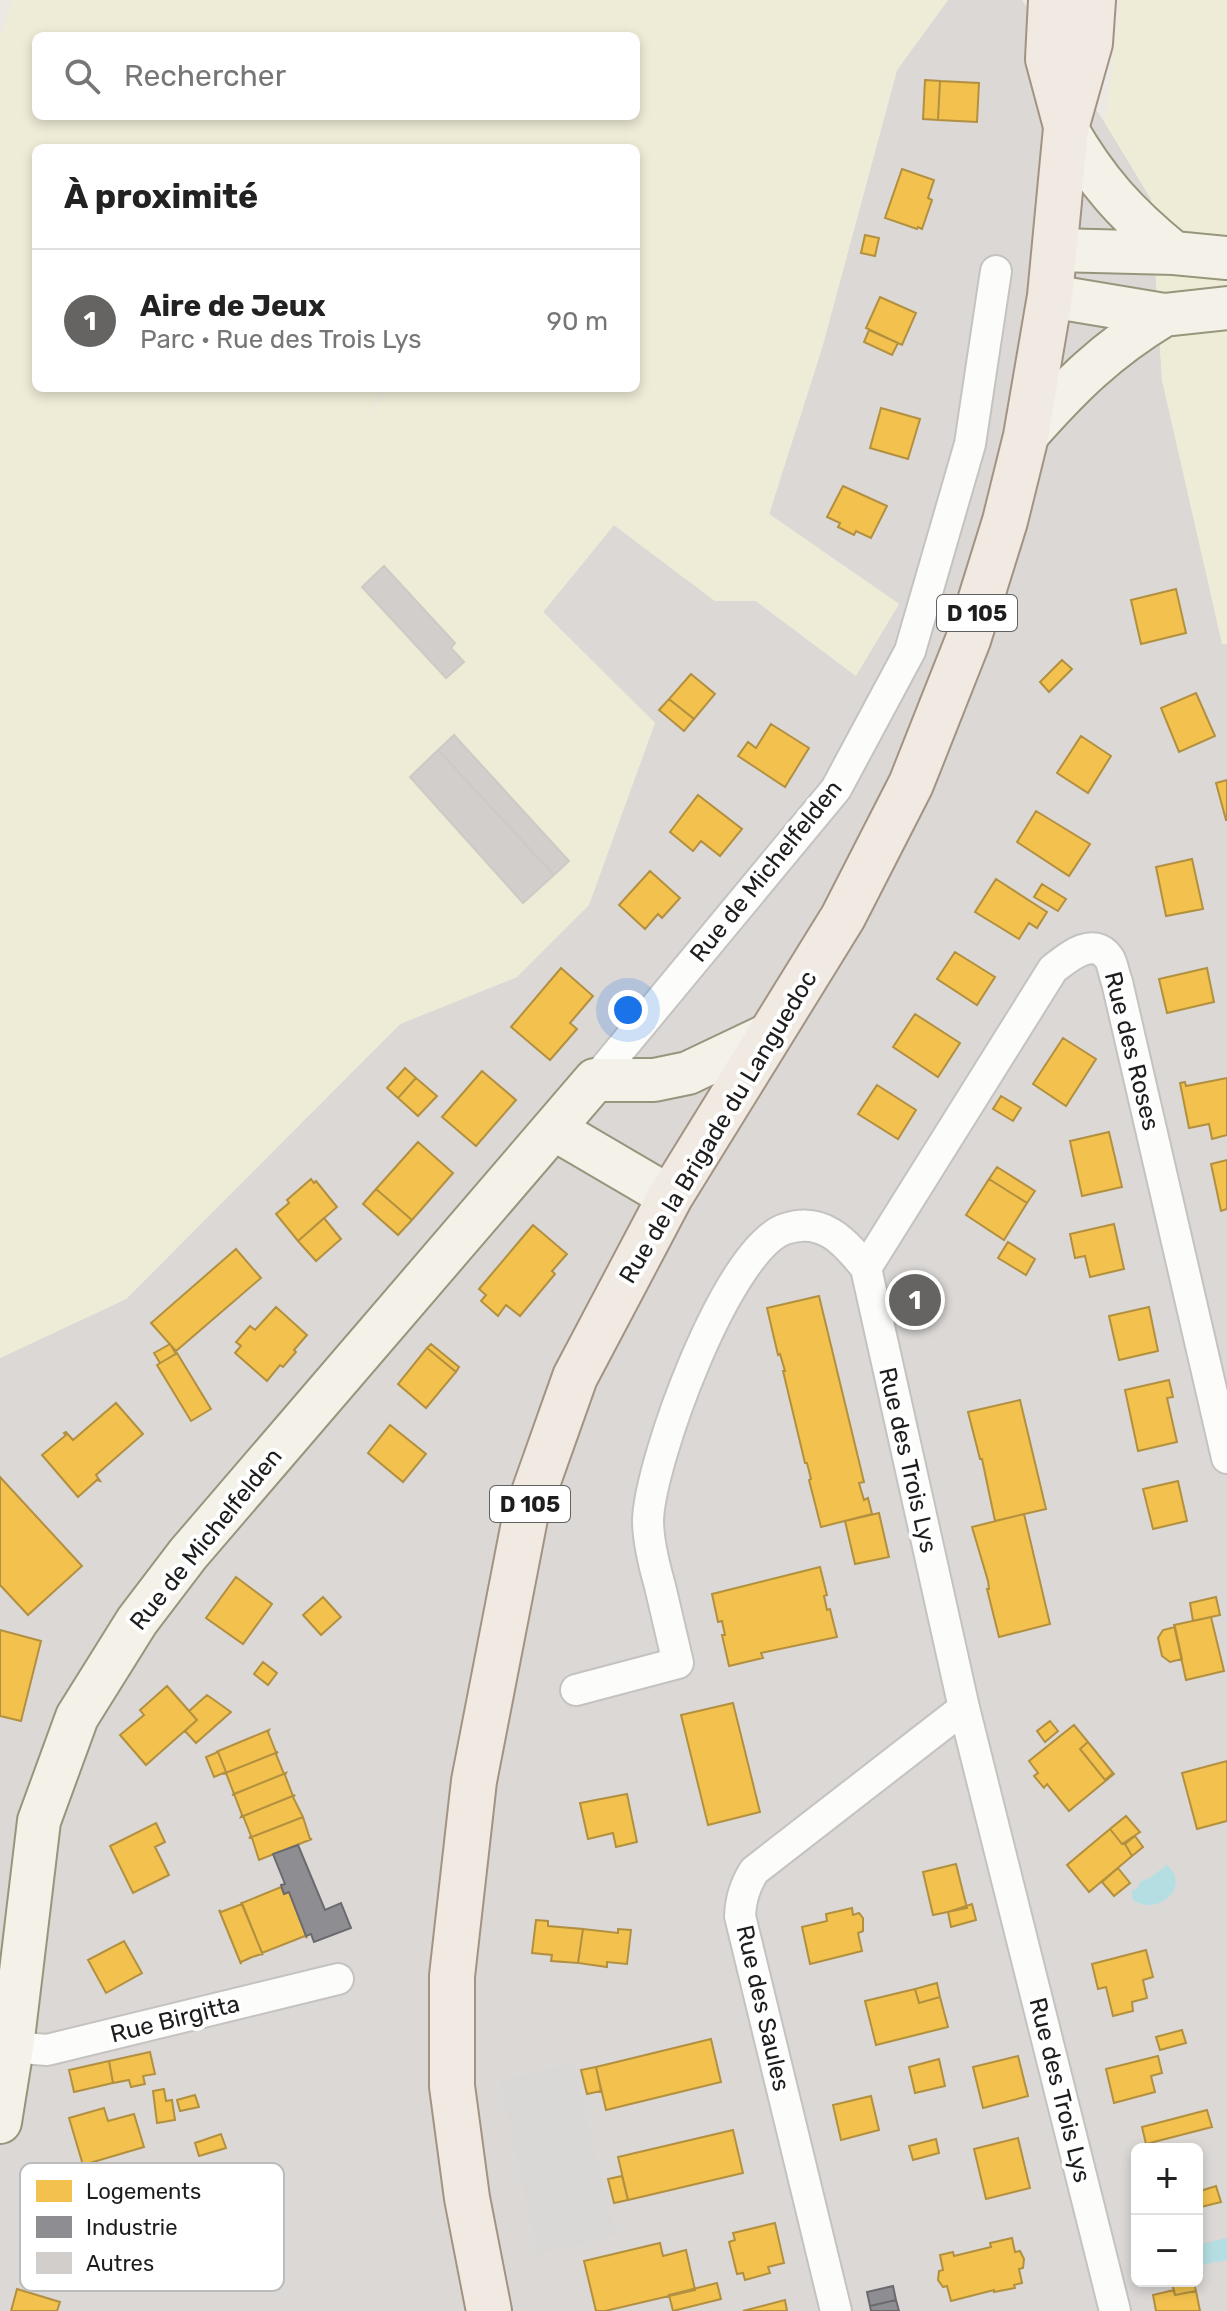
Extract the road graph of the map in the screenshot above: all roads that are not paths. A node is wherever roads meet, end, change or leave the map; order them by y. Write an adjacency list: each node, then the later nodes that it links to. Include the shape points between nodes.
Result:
1 (1051, 0): 3 (main road, D 105, via 1048,59)
2 (1093, 0): 3 (main road, D 105, via 1090,43)
3 (1066, 128): 4 (main road, D 105); 5 (street, via 1098,180)
4 (1055, 250): 5 (street); 8 (main road, D 105)
5 (1174, 253): 6 (street)
6 (1227, 258)
7 (996, 271): 13 (street, Rue de Michelfelden, via 970,444 910,651 836,789)
8 (1050, 296): 10 (street); 11 (main road, D 105)
9 (1227, 308): 10 (street)
10 (1164, 315): 11 (street, via 1099,361)
11 (1026, 436): 12 (main road, Rue de la Brigade du Languedoc / D 105, via 968,640 911,784 843,917)
12 (770, 1034): 13 (street, via 688,1073 654,1080); 15 (main road, Rue de la Brigade du Languedoc / D 105)
13 (595, 1080): 14 (street, Rue de Michelfelden)
14 (554, 1129): 15 (street); 21 (street, Rue de Michelfelden, via 188,1554 137,1621 77,1717 39,1821)
15 (670, 1197): 23 (main road, Rue de la Brigade du Languedoc / D 105, via 575,1377 525,1518 474,1781 452,1976 452,2086)
16 (866, 1268): 17 (street, Rue des Roses, via 1053,969 1085,948 1099,950 1108,957 1117,982); 18 (street, Rue des Trois Lys, via 845,1241 807,1226 785,1229 765,1241 746,1264 722,1302 677,1407 655,1475 648,1521 652,1555 678,1663); 19 (street, Rue des Trois Lys)
17 (1227, 1458)
18 (576, 1690)
19 (964, 1708): 24 (street, Rue des Saules, via 754,1871 741,1899 740,1916); 25 (street, Rue des Trois Lys)
20 (338, 1979): 21 (street, Rue Birgitta, via 47,2050)
21 (12, 2047): 22 (street, Rue de Michelfelden)
22 (0, 2122)
23 (489, 2311)
24 (836, 2311)
25 (1115, 2311)

